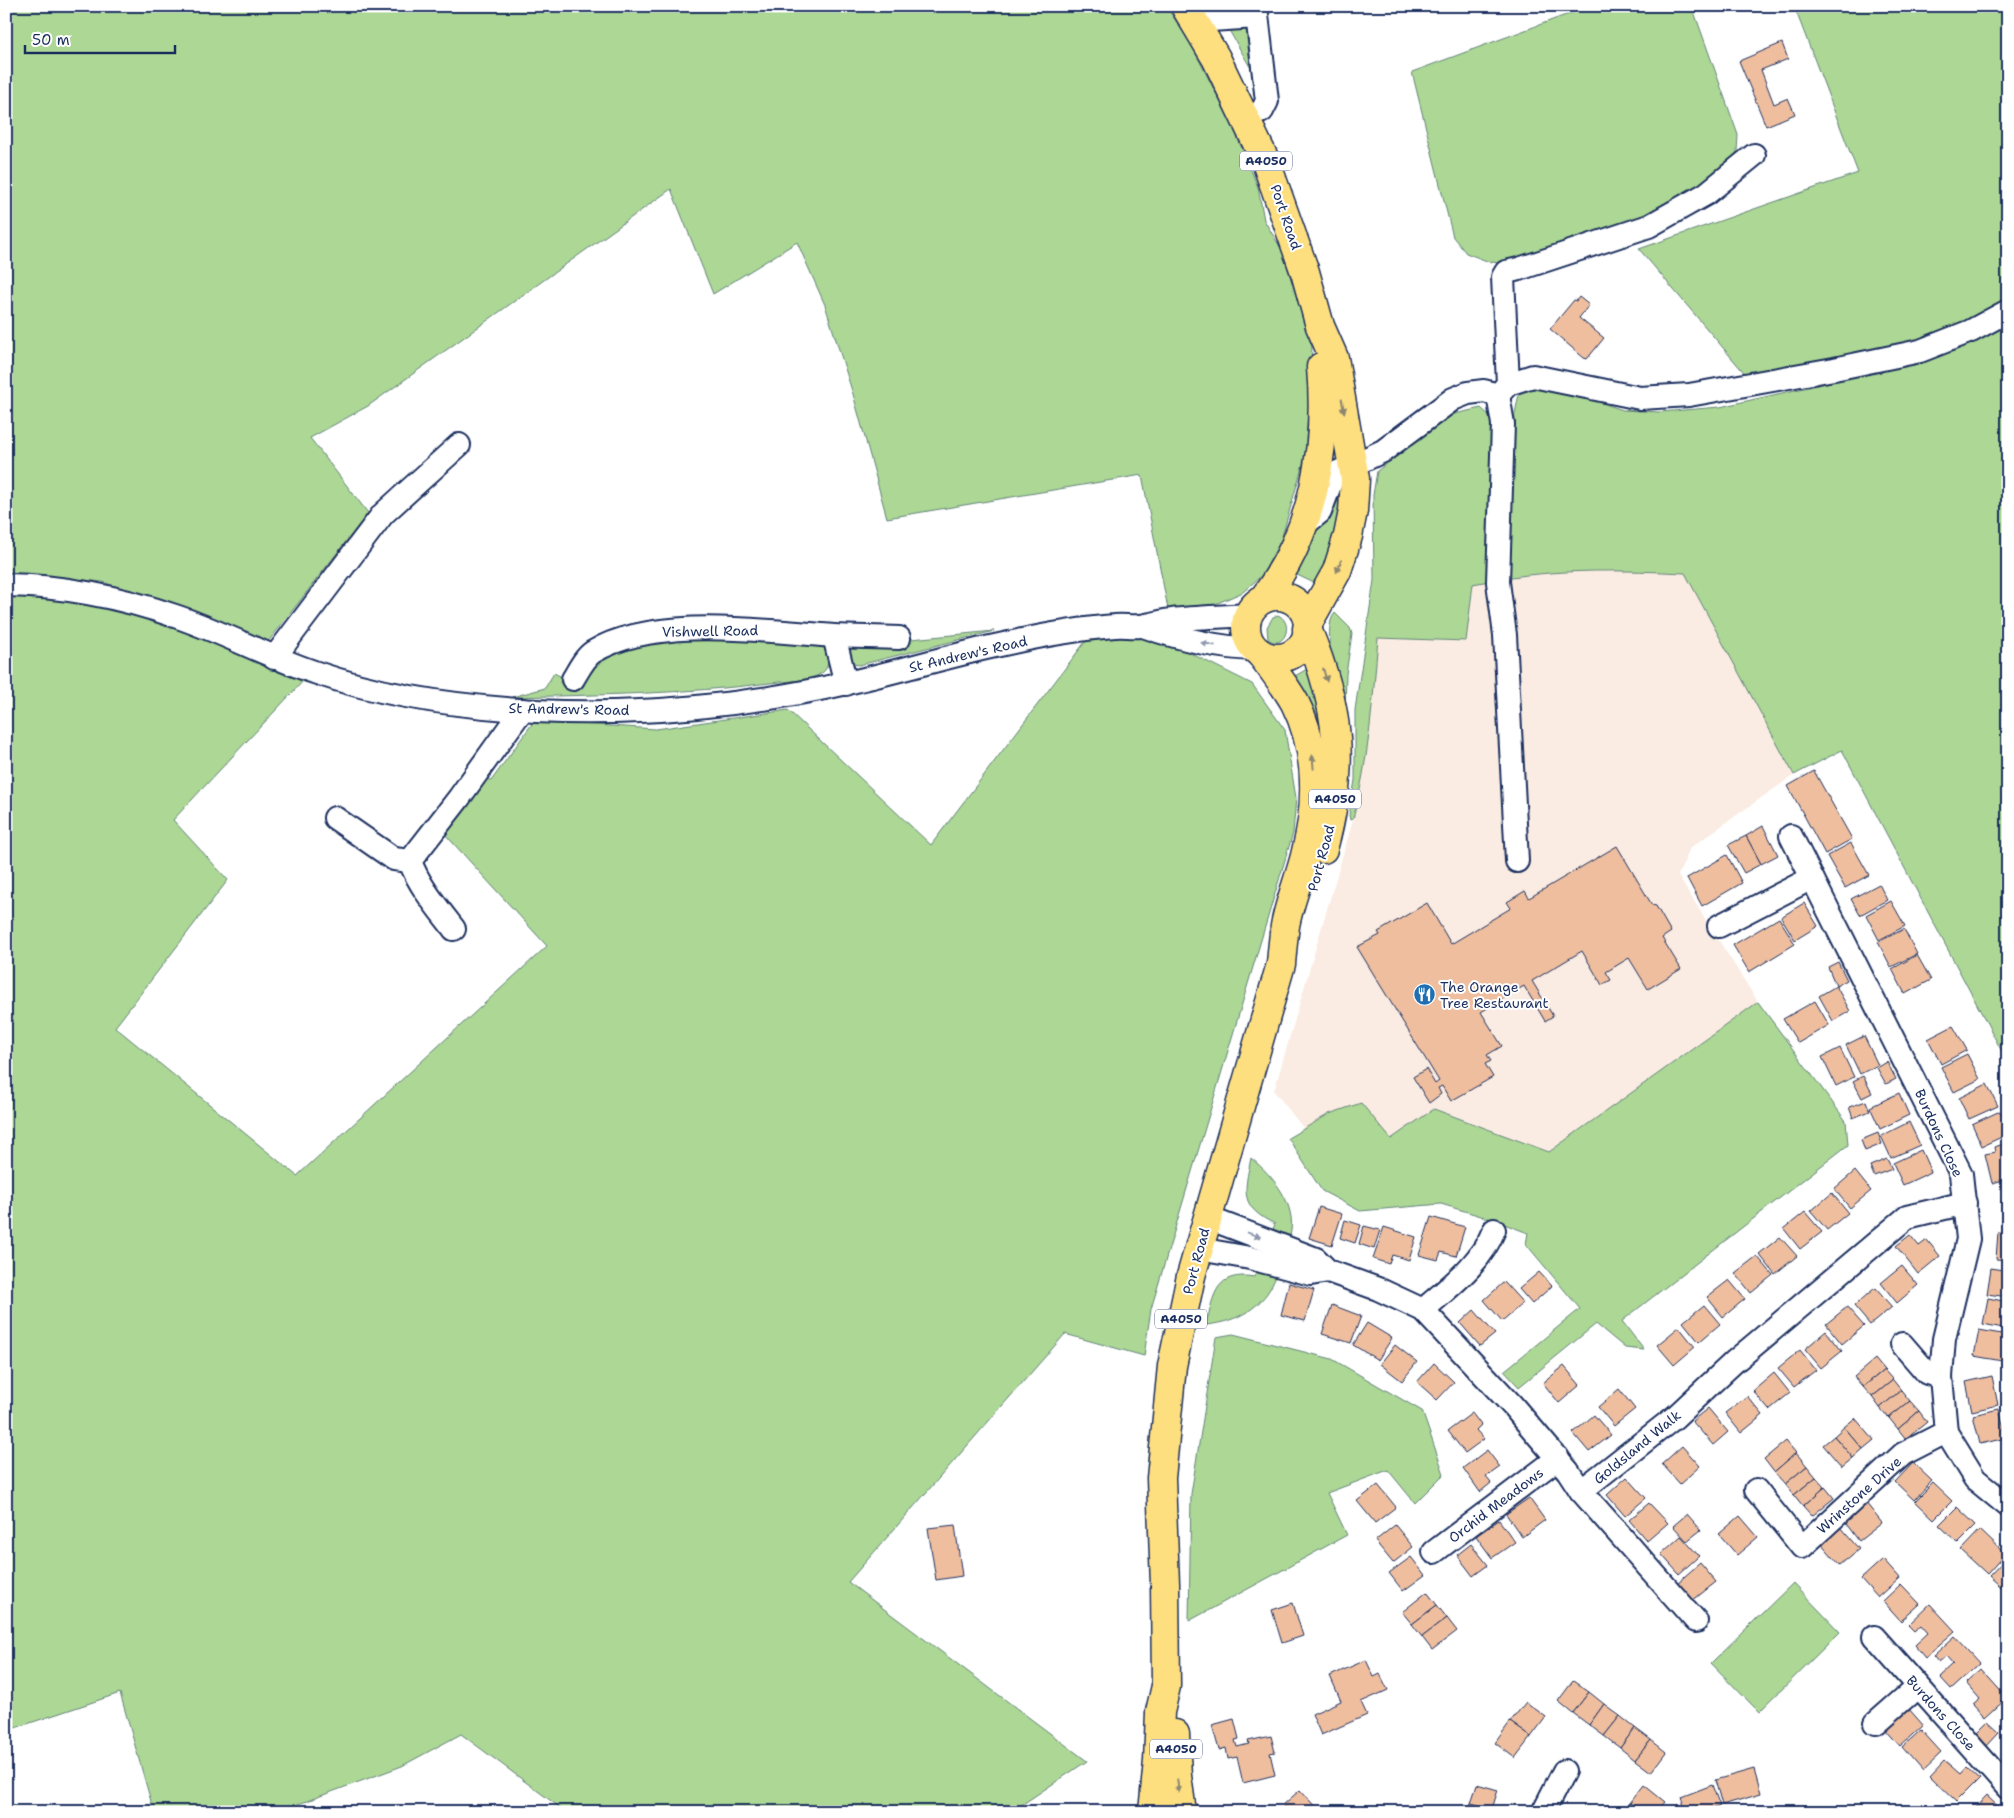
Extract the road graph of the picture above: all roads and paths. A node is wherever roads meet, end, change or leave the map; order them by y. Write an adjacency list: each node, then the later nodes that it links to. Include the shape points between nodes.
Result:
1 (1257, 12): 2 (street, via 1211,20); 3 (street, via 1267,101 1262,111)
2 (1192, 16): 3 (main road, Port Road / A4050)
3 (1246, 118): 6 (main road, Port Road / A4050, via 1278,191)
4 (1754, 155): 7 (street, via 1706,194 1649,226 1506,272 1503,278)
5 (2008, 311): 7 (street, via 1972,331 1920,351 1689,395 1640,398 1533,376)
6 (1320, 326): 9 (main road, Port Road / A4050, one-way to 9, via 1334,358); 10 (main road, Port Road / A4050, via 1321,450 1319,470)
7 (1503, 390): 9 (street, via 1468,393 1453,399 1383,450); 25 (street, via 1498,582 1505,635)
8 (459, 444): 18 (street, via 383,514)
9 (1352, 465): 10 (street, via 1334,474 1320,512); 14 (main road, Port Road / A4050, one-way to 14, via 1354,479 1348,536 1337,571)
10 (1303, 525): 12 (main road, Port Road / A4050, via 1284,568)
11 (6, 585): 18 (street, St Andrew's Road, via 97,594 176,616)
12 (1255, 607): 13 (street, St Andrew's Road); 14 (main road, via 1272,596 1289,598 1305,612); 17 (main road, via 1246,626 1247,636)
13 (1142, 626): 17 (street, St Andrew's Road, one-way to 13, via 1183,639); 20 (street, St Andrew's Road, via 1100,628 1003,644)
14 (1308, 626): 17 (main road, via 1307,637 1293,654 1270,657); 29 (main road, Port Road / A4050, one-way to 29, via 1331,699 1336,727 1337,774 1331,822 1300,931)
15 (834, 636): 16 (street, Vishwell Road); 19 (street, Vishwell Road, via 747,628 667,630 619,639 591,653); 20 (street)
16 (899, 638)
17 (1258, 651): 29 (main road, Port Road / A4050, one-way to 17, via 1285,926 1306,855 1313,818 1312,751 1305,725 1285,688)
18 (274, 658): 21 (street, St Andrew's Road, via 318,674 400,694)
19 (573, 679)
20 (846, 684): 21 (street, St Andrew's Road, via 692,706 604,711)
21 (522, 710): 24 (street)
22 (335, 818): 24 (street, via 394,859)
23 (1791, 836): 26 (street, Burdons Close)
24 (410, 861): 28 (street, via 425,890)
25 (1517, 861)
26 (1812, 878): 27 (street); 30 (street, Burdons Close, via 1962,1174)
27 (1719, 926)
28 (454, 929)
29 (1281, 964): 31 (main road, Port Road / A4050)
30 (1965, 1203): 37 (street, Burdons Close, via 1968,1239 1944,1339); 41 (street, Goldsland Walk, via 1907,1217 1734,1362 1675,1417)
31 (1208, 1218): 33 (main road, Port Road / A4050); 34 (street, Goldsland Walk, one-way to 34, via 1316,1259)
32 (1494, 1230): 35 (street, via 1479,1260)
33 (1199, 1248): 34 (street, Goldsland Walk, via 1311,1274); 46 (main road, Port Road / A4050, via 1172,1366 1161,1478)
34 (1328, 1271): 35 (street, Goldsland Walk)
35 (1423, 1310): 39 (street, Goldsland Walk)
36 (1902, 1344): 37 (street, via 1928,1373)
37 (1941, 1377): 38 (street, Burdons Close)
38 (1946, 1432): 40 (street, Wrinstone Drive, via 1903,1454 1802,1547); 42 (street, Burdons Close, via 1974,1479)
39 (1558, 1458): 41 (street, Goldsland Walk); 43 (street, Orchid Meadows)
40 (1756, 1490)
41 (1581, 1491): 44 (street)
42 (2008, 1506)
43 (1434, 1552)
44 (1696, 1621)
45 (1874, 1637): 47 (street, Burdons Close)
46 (1166, 1686): 51 (main road, Port Road / A4050, via 1160,1712); 52 (main road, Port Road / A4050, one-way to 52, via 1174,1712)
47 (1917, 1687): 48 (street); 50 (street, Burdons Close)
48 (1876, 1723)
49 (1564, 1771): 53 (street)
50 (2008, 1788)
51 (1153, 1812)
52 (1182, 1812)
53 (1543, 1812)

